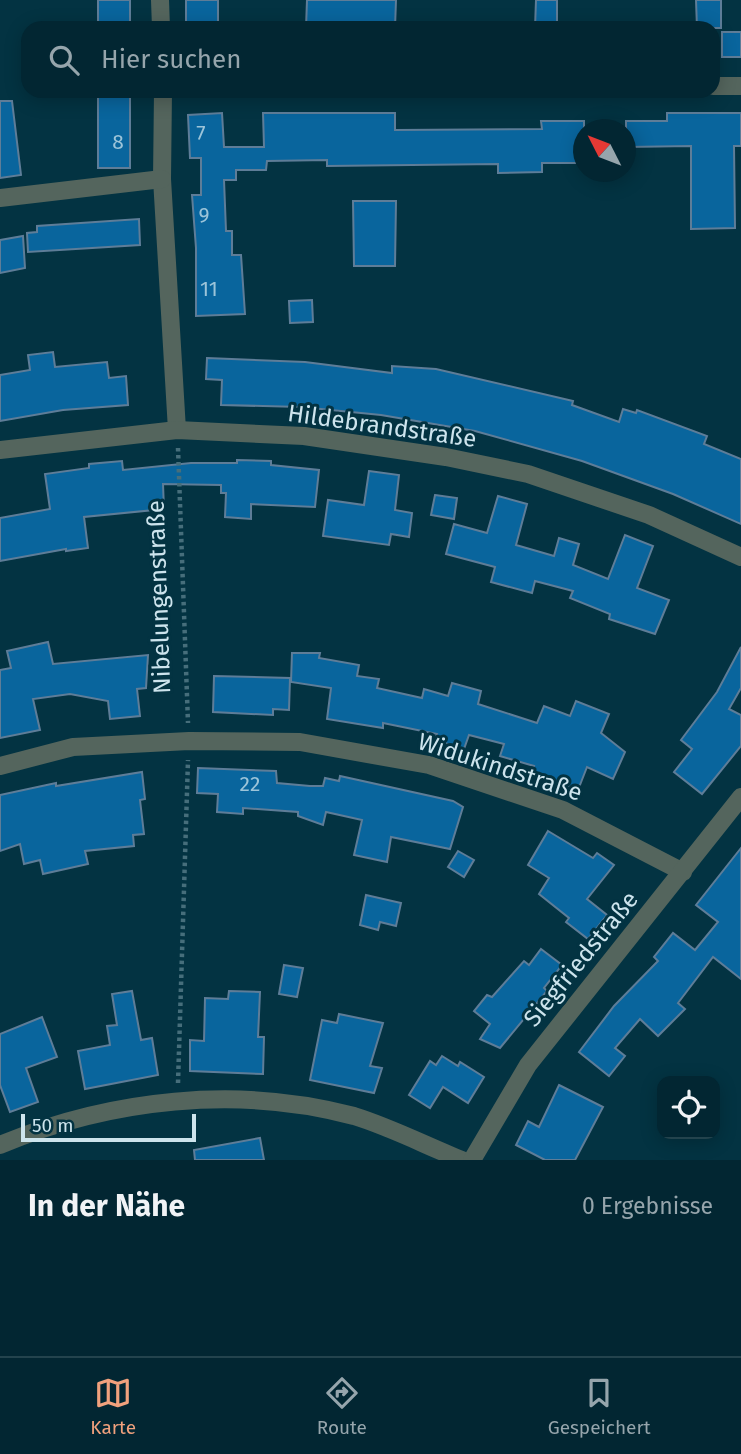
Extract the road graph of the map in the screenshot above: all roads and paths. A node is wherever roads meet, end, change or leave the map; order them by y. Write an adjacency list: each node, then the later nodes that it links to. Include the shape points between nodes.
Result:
1 (160, 0): 2 (street)
2 (161, 21)
3 (720, 86): 4 (street)
4 (741, 86)
5 (163, 98): 6 (street)
6 (162, 179): 7 (street); 8 (street)
7 (0, 198)
8 (177, 430): 9 (street, Hildebrandstraße); 10 (street, Hildebrandstraße, via 304,436 528,474 649,515); 11 (path, Nibelungenstraße)
9 (0, 450)
10 (741, 556)
11 (189, 741): 12 (street, Widukindstraße, via 73,747); 14 (street, Widukindstraße, via 300,742 429,765 563,810); 15 (path, Nibelungenstraße)
12 (0, 766)
13 (741, 797): 14 (street, Siegfriedstraße)
14 (683, 872): 18 (street, Siegfriedstraße, via 528,1065)
15 (177, 1101): 16 (street, via 102,1112); 17 (street, via 261,1099 354,1117)
16 (0, 1145)
17 (462, 1160)
18 (472, 1160)

